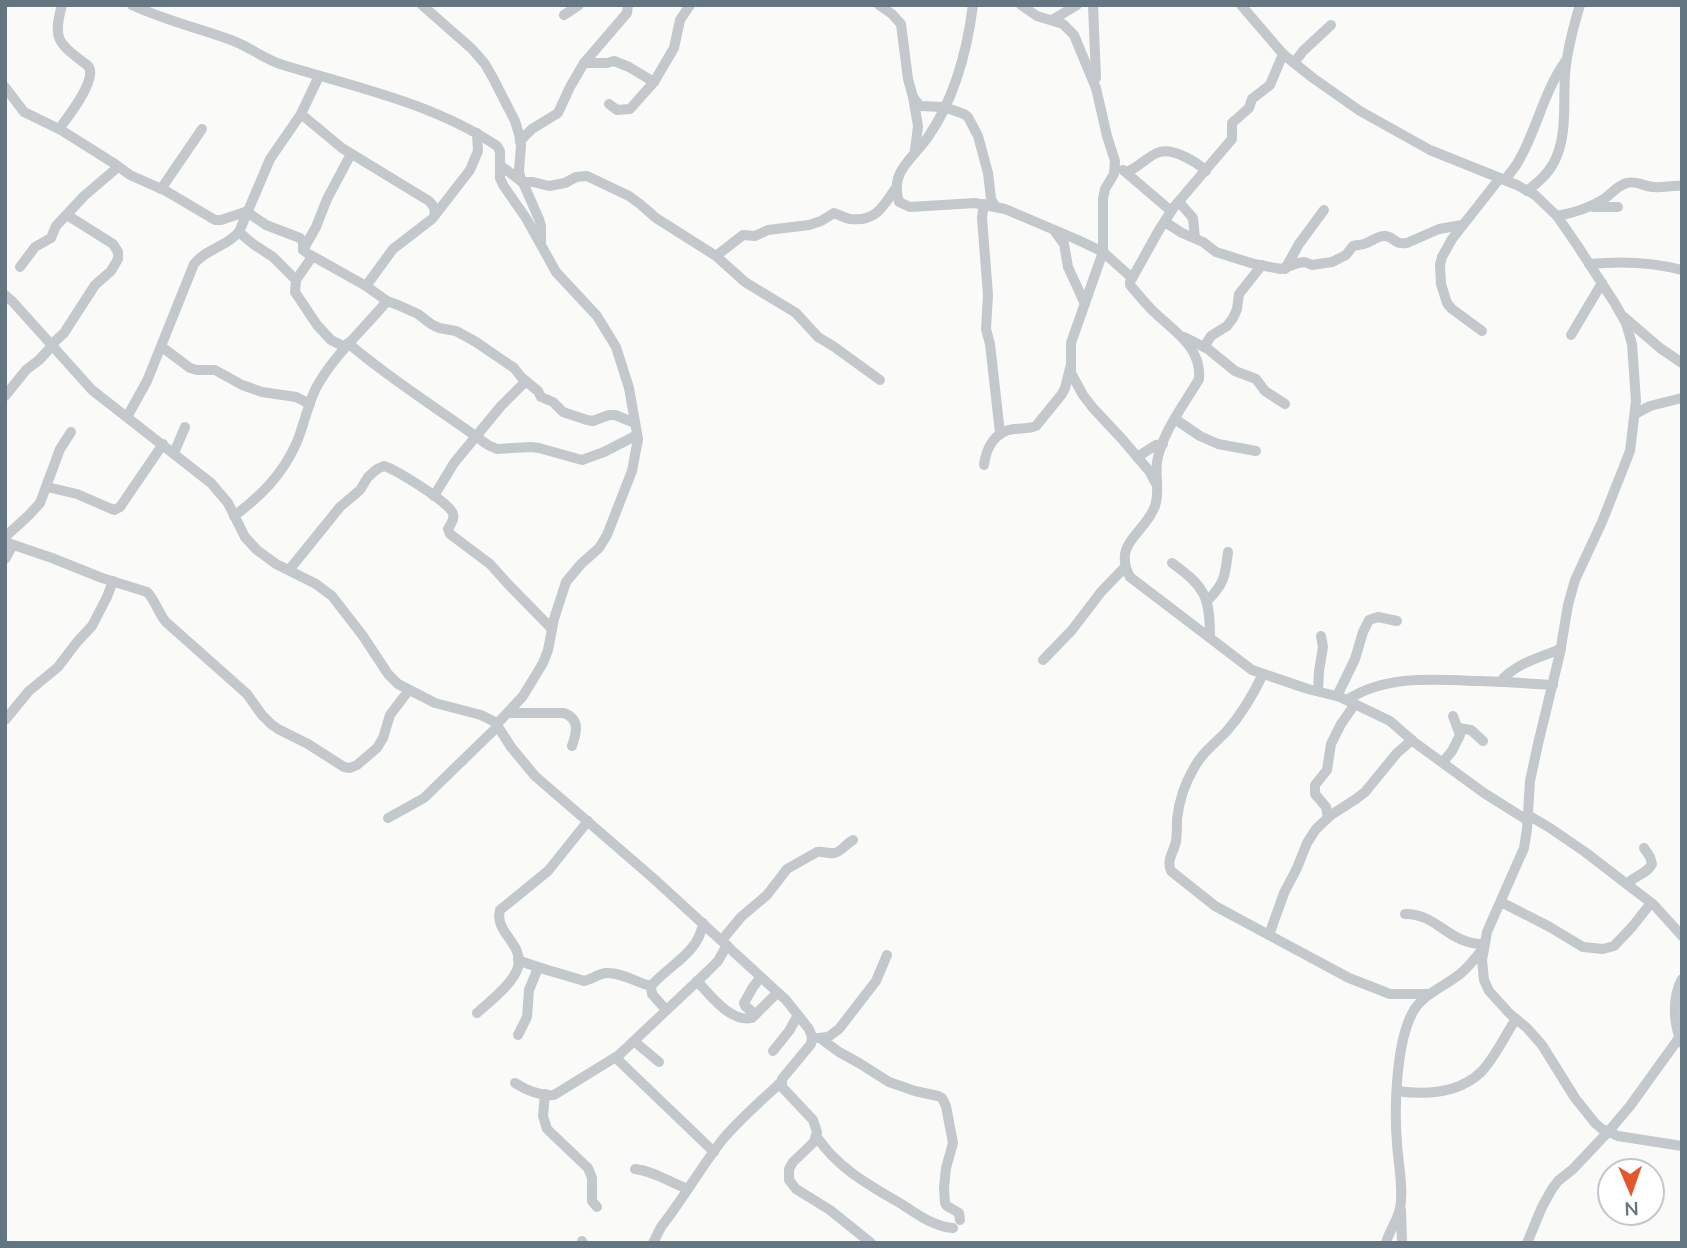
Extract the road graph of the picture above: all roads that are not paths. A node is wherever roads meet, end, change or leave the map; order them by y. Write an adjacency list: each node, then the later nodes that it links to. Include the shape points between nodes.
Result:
1 (62, 5): 29 (street, via 57,25 60,41 90,69 83,93)
2 (132, 5): 21 (street)
3 (422, 5): 32 (street, via 485,64 515,121)
4 (579, 5): 14 (street)
5 (628, 5): 19 (street, via 627,13)
6 (691, 5): 22 (street)
7 (878, 5): 25 (street, via 901,24)
8 (973, 5): 27 (street, via 967,45)
9 (1021, 5): 15 (street)
10 (1077, 5): 15 (street)
11 (1093, 5): 24 (street)
12 (1580, 5): 18 (street)
13 (1245, 7): 17 (street)
14 (564, 15)
15 (1052, 20): 24 (street, via 1074,35)
16 (1331, 25): 20 (street)
17 (1283, 54): 20 (street); 38 (street, via 1270,85 1232,122 1232,139)
18 (1567, 59): 40 (street, via 1555,76 1527,146); 45 (street, via 1560,147 1553,164)
19 (584, 63): 22 (street, via 614,61); 32 (street, via 558,113)
20 (1294, 63): 40 (street, via 1397,132)
21 (319, 76): 28 (street); 31 (street, via 383,94)
22 (654, 82): 26 (street, via 630,109 617,110)
23 (5, 87): 29 (street, via 24,112)
24 (1096, 88): 35 (street)
25 (913, 97): 27 (street, via 920,106); 33 (street, via 918,126)
26 (609, 104)
27 (944, 107): 33 (street); 46 (street, via 964,114 978,136 988,173)
28 (301, 114): 34 (street); 51 (street, via 270,159)
29 (59, 129): 37 (street)
30 (202, 129): 44 (street)
31 (477, 133): 36 (street, via 499,149); 53 (street, via 473,166)
32 (520, 141): 41 (street)
33 (915, 152): 42 (street, via 900,172)
34 (351, 154): 53 (street, via 429,201); 62 (street, via 327,199)
35 (1115, 161): 39 (street); 61 (street, via 1103,199)
36 (500, 165): 41 (street); 60 (street, via 503,186)
37 (118, 167): 44 (street); 52 (street)
38 (1206, 171): 39 (street, via 1193,160 1162,151); 47 (street)
39 (1126, 172): 47 (street)
40 (1502, 179): 45 (street); 56 (street)
41 (522, 182): 60 (street, via 539,219); 63 (street, via 549,186 587,176 640,204)
42 (897, 186): 46 (street, via 899,202 910,207); 63 (street, via 867,219 834,214 809,225 743,235)
43 (1682, 186): 48 (street, via 1655,188 1628,182)
44 (161, 189): 51 (street, via 215,220)
45 (1527, 191): 54 (street)
46 (989, 205): 57 (street); 100 (street, via 982,218 986,329)
47 (1175, 207): 55 (street); 59 (street, via 1193,218)
48 (1589, 207): 49 (street); 54 (street)
49 (1618, 207)
50 (1324, 210): 67 (street)
51 (247, 212): 58 (street); 62 (street, via 300,238)
52 (67, 215): 66 (street, via 51,238 35,247); 83 (street, via 113,244 118,259)
53 (435, 215): 72 (street, via 393,249)
54 (1557, 216): 64 (street)
55 (1165, 222): 59 (street); 69 (street)
56 (1462, 225): 67 (street, via 1402,244 1377,237 1353,246 1332,262 1298,262); 77 (street, via 1442,257 1441,284 1452,309)
57 (1053, 230): 61 (street); 75 (street, via 1064,244 1068,267)
58 (239, 232): 70 (street); 84 (street, via 194,264)
59 (1195, 238): 65 (street, via 1216,252)
60 (541, 244): 97 (street, via 556,272 597,316 616,348)
61 (1103, 252): 69 (street); 75 (street)
62 (308, 253): 70 (street); 72 (street)
63 (716, 256): 88 (street)
64 (1590, 264): 68 (street, via 1618,262); 71 (street)
65 (1262, 265): 67 (street); 85 (street, via 1239,294 1233,318 1211,335)
66 (20, 267)
67 (1284, 269)
68 (1682, 270)
69 (1132, 278): 78 (street, via 1130,284 1151,310)
70 (296, 280): 82 (street, via 295,292 317,325 331,340)
71 (1602, 283): 76 (street); 79 (street)
72 (366, 286): 74 (street)
73 (5, 295): 83 (street)
74 (387, 301): 82 (street); 89 (street, via 476,342)
75 (1085, 304): 87 (street, via 1071,343)
76 (1621, 315): 80 (street); 81 (street)
77 (1482, 331)
78 (1181, 335): 85 (street); 96 (street, via 1198,361 1199,375)
79 (1570, 335)
80 (1654, 343): 81 (street); 86 (street)
81 (1632, 344): 94 (street)
82 (346, 345): 92 (street); 102 (street)
83 (52, 346): 90 (street); 95 (street, via 92,390)
84 (162, 347): 92 (street, via 190,368 215,370 242,385); 95 (street)
85 (1204, 347): 93 (street, via 1235,371 1256,379)
86 (1682, 363)
87 (1070, 365): 100 (street, via 1062,394 1036,426); 107 (street, via 1083,395)
88 (880, 380)
89 (526, 382): 97 (street, via 565,412 591,421 615,415); 102 (street)
90 (5, 396)
91 (1682, 398): 94 (street)
92 (310, 404): 112 (street, via 295,446 276,478)
93 (1285, 404)
94 (1635, 414): 125 (street, via 1624,469 1575,580)
95 (127, 417): 103 (street)
96 (1175, 419): 104 (street); 105 (street, via 1218,444)
97 (635, 423): 101 (street)
98 (185, 427): 106 (street)
99 (71, 432): 110 (street)
100 (1000, 433): 108 (street, via 990,444)
101 (637, 435): 102 (street, via 582,460 531,447 497,449); 122 (street, via 632,471 607,535 566,582)
102 (477, 436): 111 (street)
103 (163, 444): 106 (street); 110 (street, via 114,510)
104 (1163, 444): 107 (street); 109 (street)
105 (1256, 451)
106 (174, 453): 112 (street, via 211,483)
107 (1137, 457): 109 (street)
108 (984, 464)
109 (1157, 485): 117 (street, via 1156,503 1125,550)
110 (47, 487): 113 (street, via 35,510)
111 (434, 495): 118 (street, via 380,466); 122 (street, via 454,514 450,534 490,564)
112 (234, 516): 118 (street, via 257,550)
113 (8, 542): 115 (street); 119 (street)
114 (1228, 552): 120 (street, via 1222,584)
115 (5, 559)
116 (1172, 563): 120 (street, via 1201,588)
117 (1125, 567): 124 (street, via 1130,577); 126 (street)
118 (289, 570): 130 (street, via 332,596 388,674)
119 (113, 581): 130 (street, via 147,592 166,622 247,694 271,724 348,768 377,748 390,715); 135 (street, via 92,626)
120 (1207, 601): 124 (street)
121 (1396, 621): 132 (street, via 1369,620)
122 (552, 629): 133 (street, via 539,671)
123 (1321, 636): 131 (street)
124 (1210, 638): 127 (street)
125 (1561, 649): 128 (street, via 1514,669); 129 (street)
126 (1043, 660)
127 (1264, 674): 131 (street); 153 (street, via 1247,705 1193,769 1182,796 1169,866 1215,906)
128 (1500, 682): 129 (street); 132 (street, via 1412,679)
129 (1553, 685): 142 (street, via 1533,766)
130 (409, 690): 136 (street)
131 (1318, 691): 132 (street)
132 (1347, 700): 138 (street, via 1390,721); 144 (street, via 1326,770 1315,785)
133 (508, 713): 136 (street); 140 (street, via 570,715 576,724)
134 (1453, 716): 137 (street)
135 (5, 720)
136 (498, 725): 143 (street, via 424,798); 145 (street, via 535,776)
137 (1458, 728): 139 (street, via 1471,730); 141 (street, via 1457,743)
138 (1412, 740): 141 (street); 144 (street, via 1365,792)
139 (1483, 741)
140 (572, 746)
141 (1443, 762): 142 (street)
142 (1527, 817): 148 (street, via 1550,828); 149 (street, via 1524,848)
143 (388, 818)
144 (1328, 818): 153 (street, via 1307,843)
145 (588, 821): 152 (street); 158 (street, via 548,872 500,910 500,926)
146 (853, 840): 155 (street, via 838,852 817,852 787,869 741,918)
147 (1644, 848): 148 (street, via 1652,864)
148 (1627, 884): 150 (street)
149 (1501, 902): 150 (street, via 1583,947 1597,949 1614,946); 156 (street)
150 (1651, 903): 154 (street)
151 (1405, 914): 156 (street, via 1420,915 1466,943)
152 (703, 923): 155 (street); 163 (street, via 690,950)
153 (1269, 935): 165 (street, via 1368,986 1390,994)
154 (1682, 936)
155 (725, 943): 160 (street); 162 (street, via 718,961)
156 (1484, 946): 165 (street, via 1468,968); 170 (street, via 1485,984)
157 (887, 955): 172 (street, via 879,976 839,1029)
158 (518, 960): 159 (street); 167 (street, via 505,986)
159 (538, 968): 163 (street, via 584,981 614,973); 171 (street)
160 (760, 978): 164 (street); 168 (street, via 744,1003)
161 (1682, 979): 173 (street, via 1676,1002)
162 (697, 981): 166 (street); 168 (street, via 733,1015 748,1019)
163 (651, 986): 166 (street)
164 (777, 993): 168 (street); 169 (street)
165 (1430, 994): 180 (street, via 1412,1013 1401,1051)
166 (666, 1010): 174 (street)
167 (477, 1013)
168 (755, 1014)
169 (798, 1015): 172 (street); 175 (street)
170 (1516, 1019): 180 (street, via 1480,1073 1468,1082 1430,1094); 182 (street, via 1542,1045 1590,1117)
171 (518, 1035)
172 (816, 1038): 178 (street); 183 (street, via 889,1082 942,1098 953,1143 946,1168 945,1203 959,1213 957,1224 943,1227 927,1220 857,1178)
173 (1681, 1041): 182 (street)
174 (635, 1042): 176 (street); 177 (street)
175 (773, 1051)
176 (616, 1058): 181 (street, via 554,1095); 185 (street)
177 (659, 1062)
178 (781, 1082): 183 (street, via 783,1090 813,1120); 185 (street)
179 (514, 1083): 181 (street)
180 (1397, 1091): 189 (street)
181 (545, 1094): 188 (street, via 547,1129 588,1168 592,1201)
182 (1608, 1132): 184 (street); 194 (street, via 1552,1189)
183 (817, 1137): 191 (street, via 789,1169 789,1180)
184 (1682, 1146)
185 (714, 1152): 187 (street)
186 (635, 1169): 187 (street)
187 (688, 1189): 190 (street)
188 (597, 1207)
189 (1401, 1207): 192 (street); 193 (street)
190 (653, 1243)
191 (871, 1243)
192 (1386, 1243)
193 (1402, 1243)
194 (1527, 1243)

